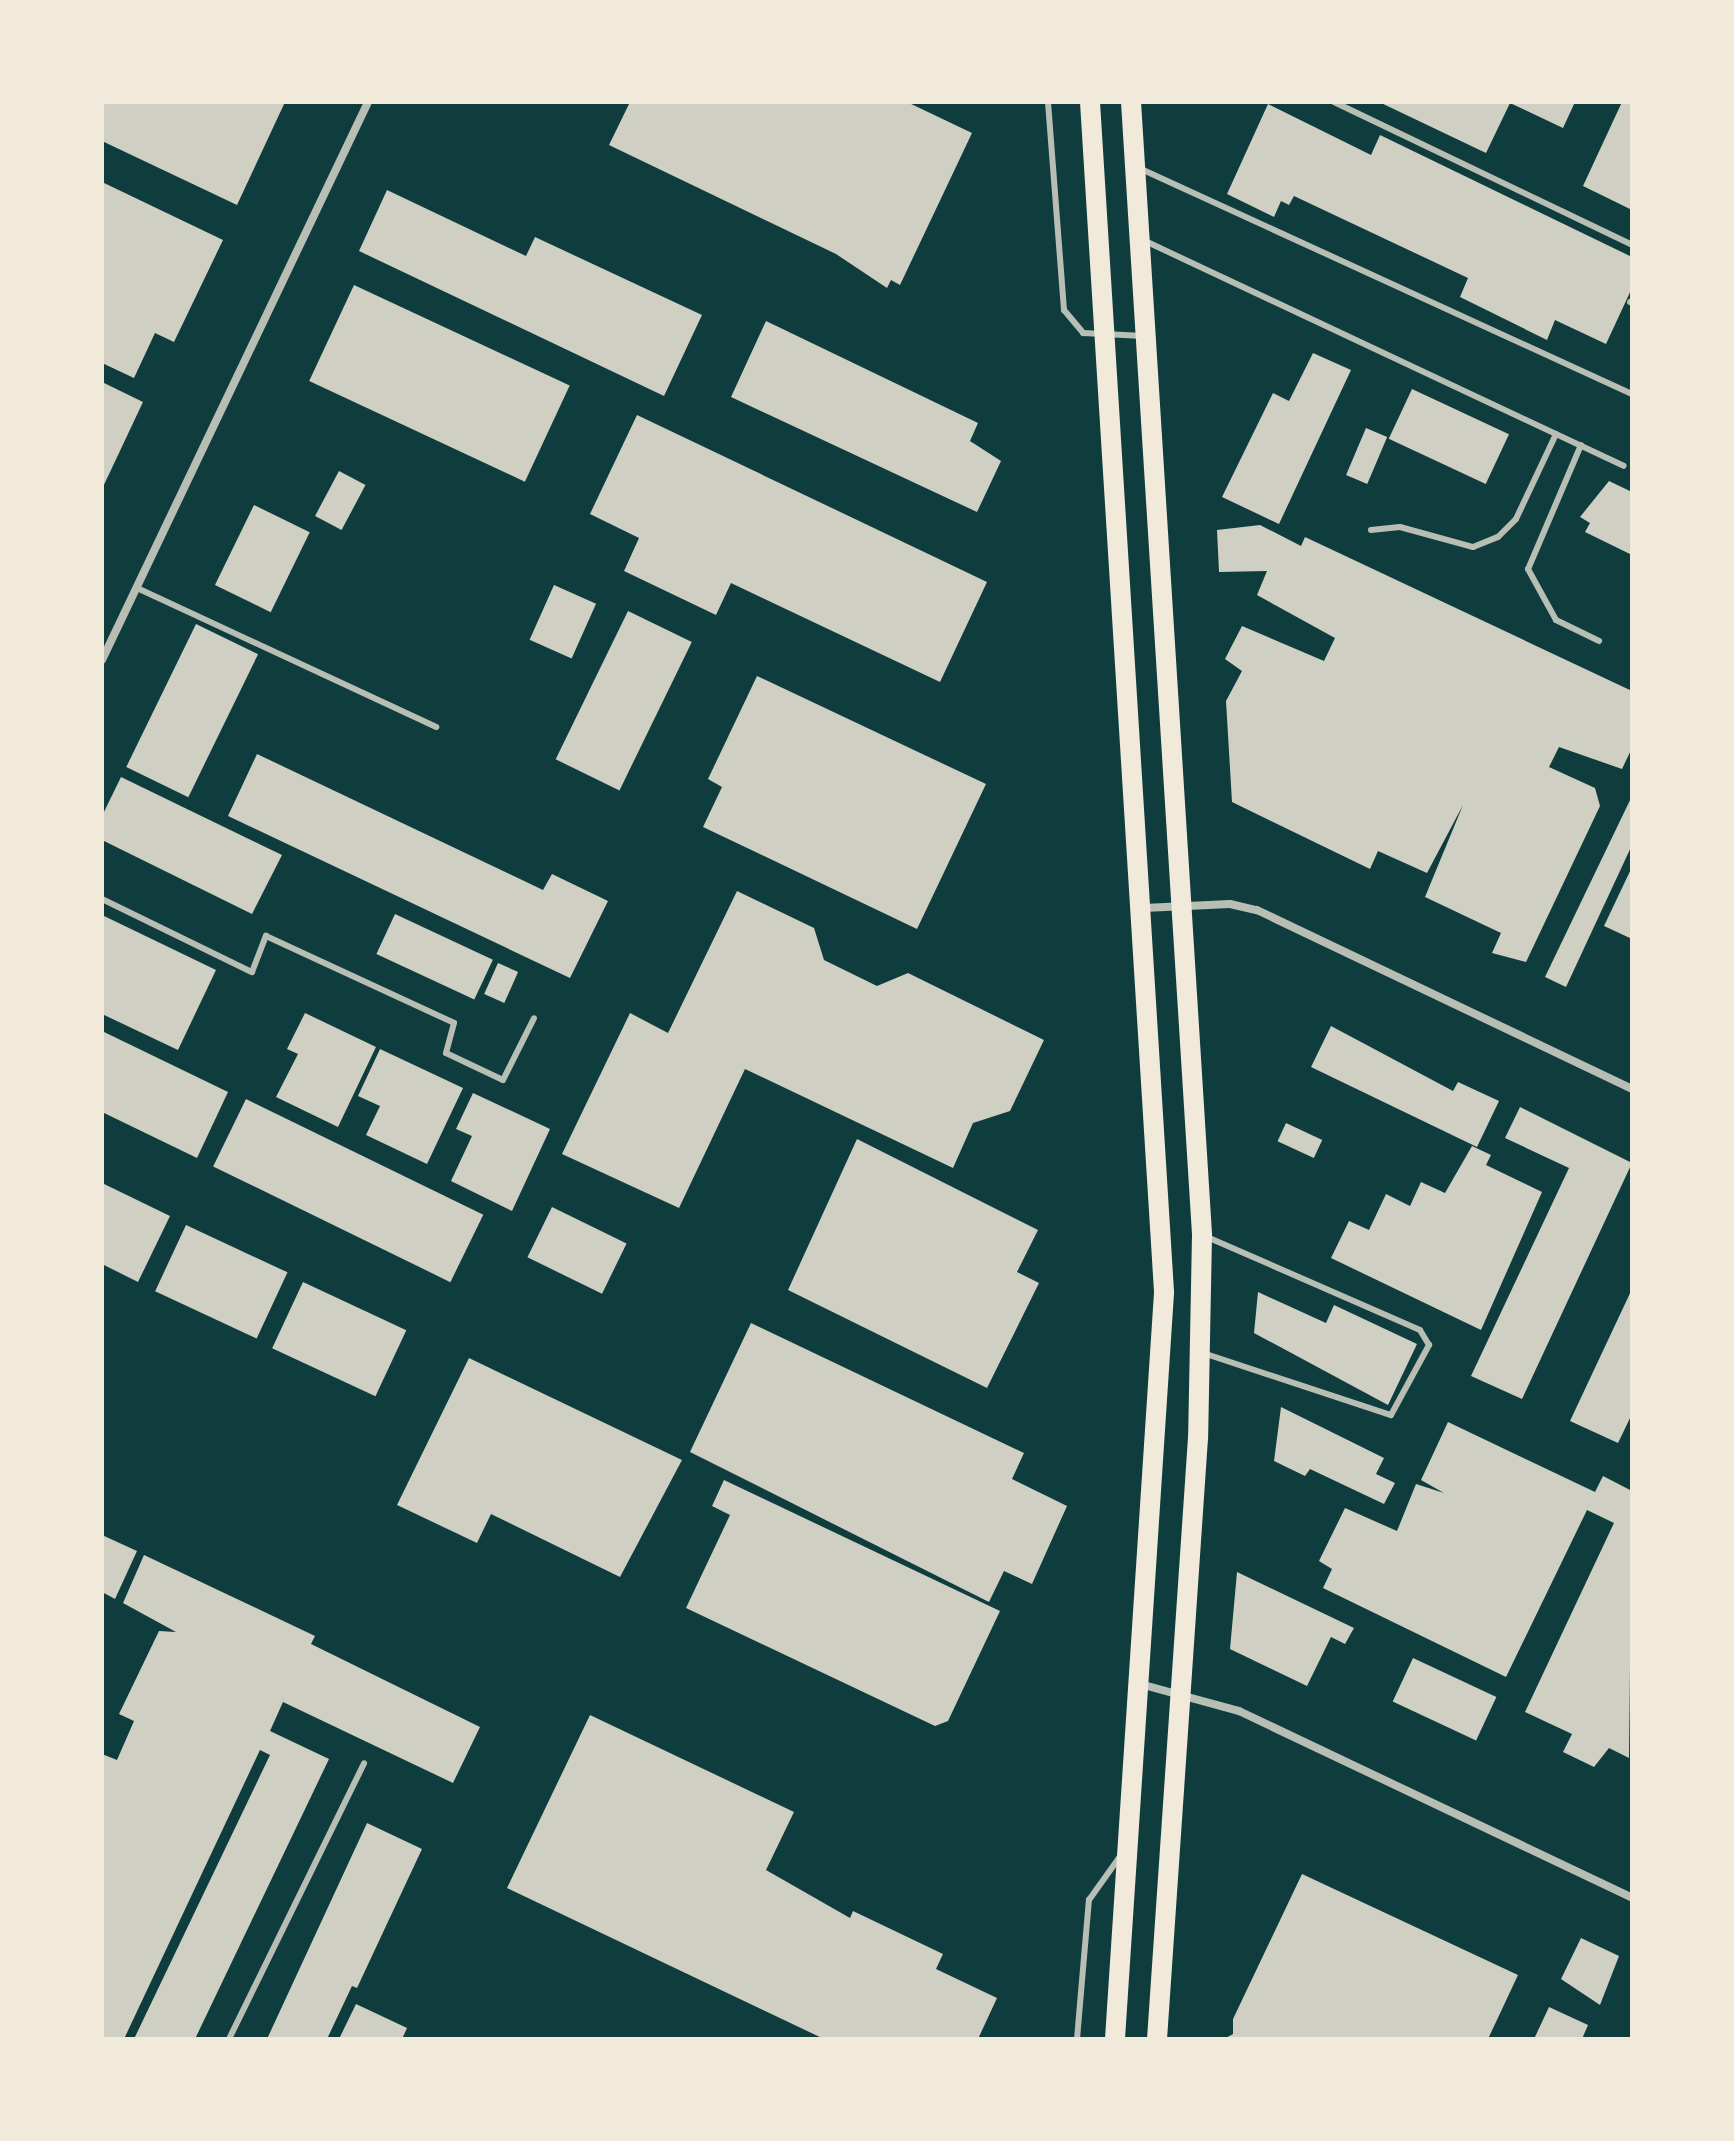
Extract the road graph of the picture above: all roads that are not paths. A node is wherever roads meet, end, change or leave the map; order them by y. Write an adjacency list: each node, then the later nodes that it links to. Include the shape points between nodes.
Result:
1 (368, 102): 16 (street)
2 (1048, 102): 10 (lane, via 1064,310 1083,333)
3 (1090, 102): 10 (highway)
4 (1131, 102): 6 (highway)
5 (1334, 102): 8 (lane)
6 (1135, 166): 7 (highway); 11 (lane)
7 (1139, 238): 9 (highway); 12 (lane)
8 (1632, 245)
9 (1146, 336): 10 (lane); 21 (highway)
10 (1106, 337): 22 (highway)
11 (1632, 394)
12 (1556, 434): 13 (lane); 15 (lane, via 1516,519 1498,537 1473,547 1400,527)
13 (1581, 445): 14 (lane); 17 (lane, via 1528,569 1556,620)
14 (1624, 466)
15 (1371, 530)
16 (137, 588): 18 (street); 19 (lane)
17 (1599, 641)
18 (102, 660)
19 (436, 727)
20 (102, 899): 23 (lane, via 252,972 266,936 454,1023 446,1053 503,1080)
21 (1182, 906): 22 (street); 24 (street, via 1257,910); 25 (highway)
22 (1144, 908): 27 (highway, via 1164,1293)
23 (534, 1018)
24 (1632, 1089)
25 (1202, 1235): 26 (highway); 26 (lane, via 1420,1330 1429,1345 1391,1415)
26 (1202, 1352): 28 (highway)
27 (1140, 1684): 28 (street); 30 (highway)
28 (1181, 1693): 31 (street, via 1259,1719); 35 (highway)
29 (364, 1763): 32 (lane)
30 (1129, 1847): 33 (lane, via 1089,1900); 34 (highway)
31 (1632, 1898)
32 (229, 2039)
33 (1077, 2039)
34 (1115, 2039)
35 (1157, 2039)

